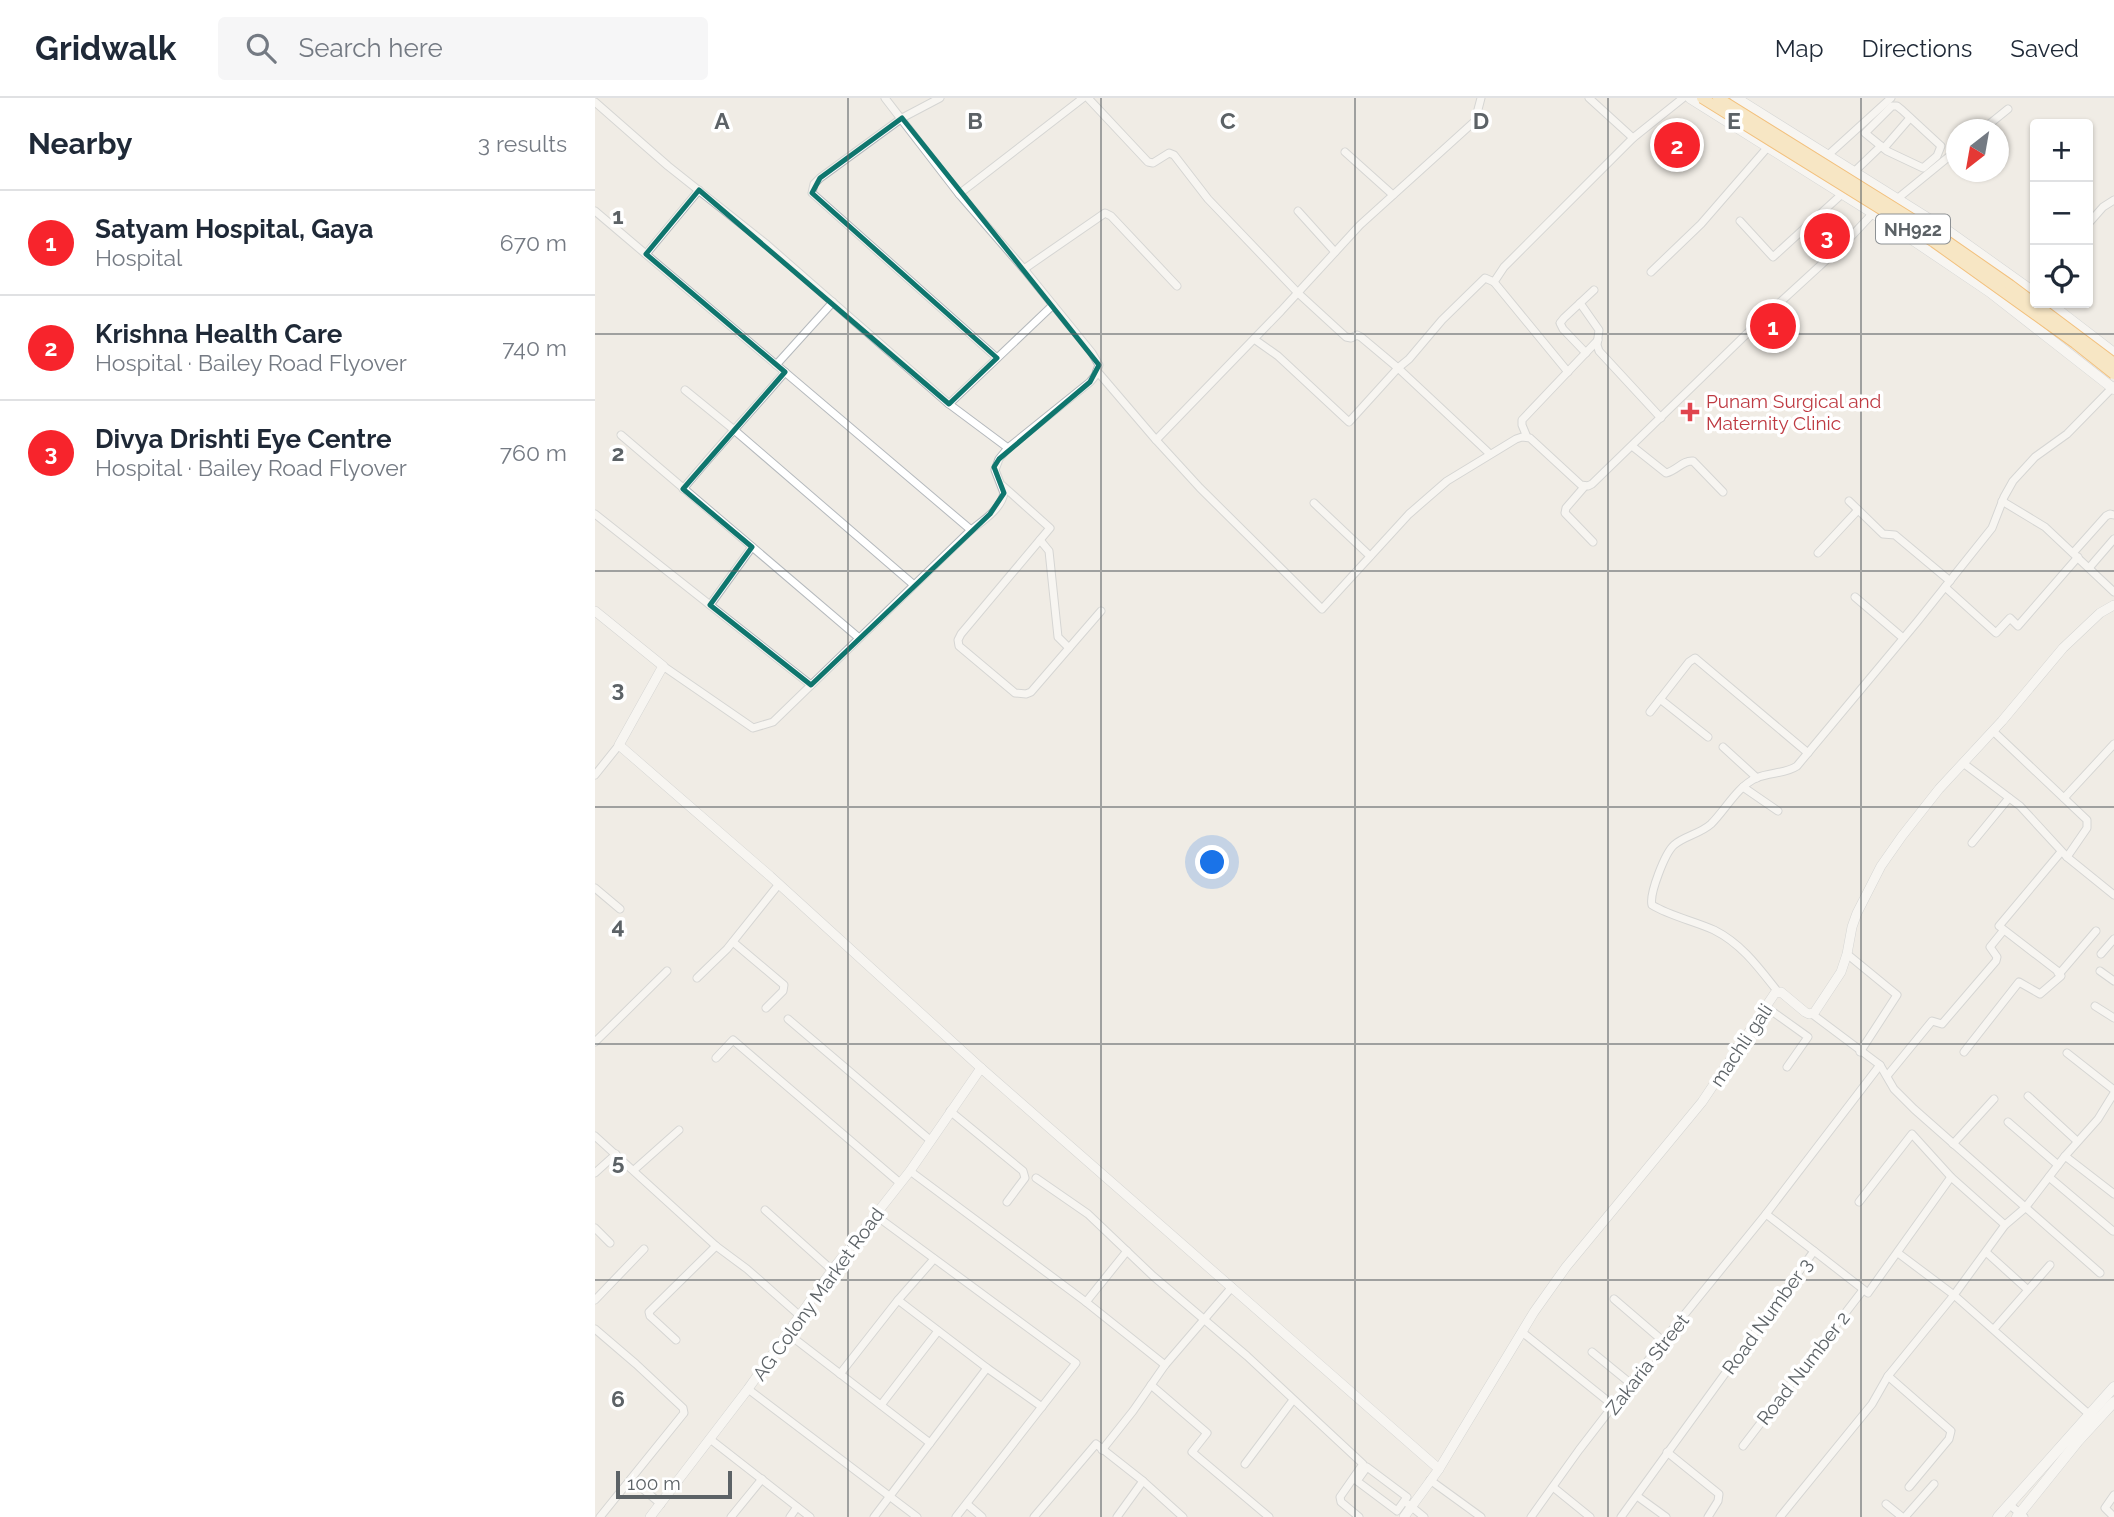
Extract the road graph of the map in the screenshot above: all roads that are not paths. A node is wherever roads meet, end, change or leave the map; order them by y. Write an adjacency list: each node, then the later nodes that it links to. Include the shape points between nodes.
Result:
1 (886, 98): 14 (street)
2 (940, 98): 14 (street)
3 (1085, 98): 26 (street); 46 (street, via 1148,162 1174,155 1208,199)
4 (1481, 98): 28 (street, via 1475,121)
5 (1589, 98): 17 (street)
6 (1683, 98): 17 (street)
7 (1690, 98): 19 (main road)
8 (1702, 98): 64 (highway, NH922, bridge, via 1934,242)
9 (1718, 98): 58 (highway, NH922, bridge, via 1938,235)
10 (1736, 98): 21 (main road)
11 (1891, 98): 21 (street)
12 (595, 102): 25 (street)
13 (2008, 108): 16 (street)
14 (902, 118): 26 (street); 57 (street, via 820,178 812,193)
15 (1910, 118): 18 (street); 18 (street, via 1892,106 1864,133); 18 (street, via 1941,146 1937,156 1923,168)
16 (1995, 119)
17 (1633, 138): 42 (street)
18 (1883, 147): 23 (street)
19 (1767, 148): 24 (main road); 41 (street, via 1701,224)
20 (1345, 152): 28 (street)
21 (1831, 158): 23 (main road); 24 (main road)
22 (1946, 159): 29 (street)
23 (1855, 171): 29 (main road)
24 (1819, 180): 27 (main road)
25 (699, 190): 39 (street); 48 (street)
26 (959, 194): 40 (street)
27 (1842, 194): 33 (main road); 36 (street, via 1773,257)
28 (1393, 195): 38 (street)
29 (1897, 199): 35 (main road)
30 (2114, 200): 34 (street)
31 (595, 211): 39 (street)
32 (1298, 211): 38 (street)
33 (1873, 214): 37 (main road); 68 (street)
34 (2093, 218)
35 (1930, 220): 37 (main road); 44 (main road)
36 (1740, 221)
37 (1915, 242): 52 (main road)
38 (1335, 252): 46 (street)
39 (646, 254): 59 (street)
40 (1024, 269): 43 (street, via 1105,213); 50 (street)
41 (1651, 272)
42 (1494, 282): 60 (street, via 1483,279); 63 (street)
43 (1178, 286)
44 (2030, 287)
45 (1594, 290): 49 (street)
46 (1298, 293): 53 (street); 60 (street, via 1346,337 1360,336)
47 (2030, 295): 52 (street)
48 (833, 302): 59 (street); 67 (street)
49 (1580, 303): 54 (street, via 1598,326); 55 (street, via 1560,323)
50 (1053, 305): 57 (street); 61 (street, via 1097,362)
51 (2056, 308): 56 (main road)
52 (2017, 313): 65 (main road)
53 (1254, 339): 60 (street, via 1349,422); 72 (street)
54 (1598, 340): 55 (street); 68 (street, via 1599,351)
55 (1586, 353): 63 (street)
56 (2114, 353)
57 (997, 358): 67 (street)
58 (2114, 363)
59 (776, 365): 62 (street)
60 (1398, 368): 75 (street)
61 (1097, 371): 72 (street); 74 (street, via 1090,382)
62 (785, 372): 69 (street); 86 (street)
63 (1568, 372): 71 (street, via 1522,421)
64 (2114, 373)
65 (2114, 388): 81 (street, via 2027,465)
66 (685, 390): 69 (street)
67 (949, 404): 74 (street)
68 (1661, 418): 73 (street)
69 (733, 429): 78 (street); 96 (street)
70 (621, 435): 78 (street)
71 (1527, 437): 75 (street); 77 (street)
72 (1156, 440): 93 (street, via 1322,609)
73 (1632, 446): 77 (street, via 1593,484); 79 (street, via 1666,473 1693,461)
74 (1008, 448): 76 (street, via 995,465)
75 (1490, 454): 93 (street, via 1447,481)
76 (1002, 486): 86 (street, via 1000,503); 88 (street, via 1050,528)
77 (1585, 486): 89 (street, via 1565,513)
78 (683, 489): 90 (street)
79 (1723, 492)
80 (1849, 501): 83 (street)
81 (2002, 501): 92 (street, via 2045,527); 95 (street, via 1992,528)
82 (1314, 503): 93 (street)
83 (1858, 510): 91 (street); 95 (street, via 1883,534 1895,535)
84 (595, 514): 99 (street)
85 (2114, 515): 92 (street, via 2106,516)
86 (971, 530): 96 (street)
87 (2114, 538): 94 (street)
88 (1039, 540): 105 (street, via 1049,551 1058,637); 105 (street, via 958,643 1020,694 1031,692)
89 (1593, 542)
90 (752, 547): 99 (street); 103 (street)
91 (1818, 553)
92 (2076, 555): 94 (street); 95 (street, via 2018,626 2010,618 1996,633)
93 (1370, 556)
94 (2089, 568): 97 (street)
95 (1948, 584): 104 (street)
96 (914, 585): 103 (street)
97 (2114, 592)
98 (1855, 597): 104 (street)
99 (710, 605): 107 (street)
100 (2114, 605): 110 (street, via 2063,648)
101 (595, 611): 106 (street)
102 (1101, 611): 105 (street)
103 (859, 638): 107 (street)
104 (1903, 638): 115 (street)
105 (1069, 648)
106 (663, 666): 107 (street, via 753,728 773,722); 113 (street)
107 (811, 685)
108 (1660, 699): 109 (street); 111 (street); 115 (street, via 1695,658)
109 (1650, 712)
110 (1993, 731): 116 (street); 121 (street)
111 (1708, 737)
112 (2114, 744): 121 (street)
113 (619, 745): 117 (street); 125 (street)
114 (1723, 747): 118 (street)
115 (1808, 753): 118 (street, via 1792,770)
116 (1962, 763): 120 (street); 133 (street, via 1881,866 1857,913)
117 (595, 775)
118 (1757, 778): 119 (street)
119 (1743, 787): 122 (street); 140 (street, via 1711,824 1672,847 1650,902 1731,940)
120 (2009, 798): 123 (street); 124 (street)
121 (2064, 798): 124 (street, via 2088,825)
122 (1778, 811)
123 (1972, 843)
124 (2064, 854): 127 (street); 129 (street, via 2000,923)
125 (779, 884): 132 (street); 154 (street)
126 (595, 888): 128 (street)
127 (2114, 895)
128 (620, 909)
129 (2003, 931): 137 (street); 155 (street, via 1990,947 1996,961 1942,1024 1932,1021)
130 (2096, 931): 137 (street, via 2063,972)
131 (2114, 939): 134 (street)
132 (733, 942): 138 (street); 143 (street, via 784,985)
133 (1847, 954): 144 (street, via 1841,972); 148 (street, via 1897,995)
134 (2101, 954)
135 (667, 971): 147 (street)
136 (2100, 971): 139 (street)
137 (2057, 972): 149 (street, via 2061,975 2040,994 2019,982)
138 (697, 978)
139 (2114, 981)
140 (1778, 992): 142 (street, machli gali); 144 (street, machli gali)
141 (2095, 1006): 145 (street)
142 (1766, 1007): 153 (street, via 1808,1037); 210 (street, machli gali, via 1721,1077 1566,1267)
143 (767, 1008)
144 (1812, 1014): 148 (street)
145 (2114, 1018)
146 (788, 1019): 163 (street)
147 (595, 1042)
148 (1860, 1052): 152 (street)
149 (1964, 1052)
150 (2067, 1053): 156 (street)
151 (716, 1058): 175 (street, via 733,1040)
152 (1880, 1065): 155 (street); 181 (street, Zakaria Street)
153 (1787, 1067)
154 (981, 1068): 159 (street, AG Colony Market Road); 197 (street)
155 (1887, 1076): 165 (street, via 1894,1089)
156 (2114, 1091): 164 (street, via 2098,1119)
157 (2028, 1096): 164 (street)
158 (1994, 1099): 165 (street)
159 (950, 1111): 163 (street, AG Colony Market Road); 177 (street, via 1023,1171 1025,1178)
160 (2008, 1122): 168 (street)
161 (679, 1130): 169 (street)
162 (595, 1136): 166 (street)
163 (930, 1140): 170 (street, AG Colony Market Road)
164 (2077, 1141): 167 (street)
165 (1953, 1144): 179 (street)
166 (616, 1154): 169 (street); 171 (street)
167 (2065, 1156): 168 (street); 176 (street)
168 (2058, 1165): 173 (street)
169 (634, 1170): 187 (street)
170 (910, 1171): 175 (street, AG Colony Market Road); 204 (street)
171 (595, 1173)
172 (1951, 1177): 178 (street, via 1910,1135); 183 (street); 192 (street)
173 (2049, 1177): 179 (street); 185 (street)
174 (1037, 1178): 189 (street, via 1088,1214)
175 (900, 1183): 182 (street, AG Colony Market Road)
176 (2114, 1194)
177 (1007, 1202)
178 (1859, 1202)
179 (2025, 1208): 183 (street); 196 (street)
180 (765, 1210): 195 (street)
181 (1766, 1214): 190 (street); 213 (street, Zakaria Street)
182 (875, 1215): 193 (street); 195 (street, AG Colony Market Road)
183 (2005, 1225): 191 (street)
184 (595, 1228): 186 (street)
185 (2113, 1231)
186 (610, 1243)
187 (716, 1246): 205 (street); 212 (street, via 649,1312)
188 (644, 1249): 202 (street)
189 (1127, 1251): 204 (street); 206 (street)
190 (1814, 1251): 198 (street, Road Number 3); 233 (street, Road Number 3)
191 (1986, 1252): 199 (street); 200 (street)
192 (1898, 1253): 198 (street, via 1868,1293); 200 (street)
193 (934, 1259): 203 (street); 227 (street, via 1076,1363)
194 (2050, 1265): 199 (street)
195 (832, 1270): 205 (street, AG Colony Market Road)
196 (2100, 1273)
197 (1232, 1287): 206 (street); 236 (street)
198 (1863, 1290): 231 (street, Road Number 2)
199 (2028, 1290): 208 (street)
200 (1954, 1295): 208 (street); 218 (street)
201 (1614, 1299): 213 (street)
202 (595, 1300)
203 (898, 1300): 209 (street); 217 (street)
204 (1086, 1302): 215 (street)
205 (799, 1315): 211 (street, AG Colony Market Road)
206 (1204, 1319): 215 (street); 223 (street)
207 (595, 1329): 237 (street, via 683,1408 684,1413)
208 (1994, 1329): 228 (street)
209 (938, 1331): 216 (street); 225 (street)
210 (1522, 1332): 226 (street); 236 (street, machli gali)
211 (787, 1333): 217 (street); 222 (street, AG Colony Market Road)
212 (676, 1340)
213 (1663, 1341): 219 (street, Zakaria Street)
214 (1593, 1352): 219 (street)
215 (1165, 1365): 220 (street)
216 (987, 1368): 227 (street); 230 (street)
217 (841, 1374): 225 (street)
218 (1888, 1376): 243 (street, via 1951,1431); 276 (street, via 1871,1404)
219 (1630, 1383): 226 (street, Zakaria Street)
220 (1151, 1385): 232 (street); 266 (street, via 1207,1433 1192,1452)
221 (2114, 1387): 228 (main road)
222 (748, 1389): 229 (street, AG Colony Market Road); 245 (street)
223 (1293, 1400): 234 (street); 235 (street, via 1363,1464)
224 (2114, 1402): 228 (main road)
225 (881, 1405): 230 (street)
226 (1614, 1406): 242 (street, Zakaria Street)
227 (1042, 1407): 248 (street)
228 (2093, 1417): 251 (main road); 253 (main road)
229 (709, 1439): 238 (street); 247 (street, AG Colony Market Road)
230 (930, 1443): 245 (street)
231 (1743, 1446)
232 (1102, 1450): 240 (street); 263 (street, via 1095,1444)
233 (1667, 1452): 246 (street, Road Number 3); 275 (street, via 1719,1494)
234 (1245, 1464)
235 (1362, 1469): 249 (street, via 1367,1467 1407,1497); 249 (street, via 1357,1480 1396,1511); 267 (street, via 1340,1497)
236 (1439, 1469): 239 (street, machli gali)
237 (631, 1479): 247 (street); 254 (street)
238 (762, 1479): 252 (street); 256 (street)
239 (1430, 1480): 249 (street, machli gali); 270 (street)
240 (1143, 1482): 264 (street); 265 (street)
241 (1934, 1484): 277 (street)
242 (1553, 1487): 271 (street, Zakaria Street); 272 (street)
243 (1909, 1488)
244 (2114, 1495): 279 (street, via 2105,1508)
245 (890, 1496): 259 (street); 260 (street)
246 (1637, 1496): 273 (street, Road Number 3); 274 (street)
247 (661, 1504): 255 (street, AG Colony Market Road)
248 (967, 1504): 261 (street); 262 (street)
249 (1407, 1504): 268 (street, machli gali); 269 (street)
250 (1887, 1504): 277 (street)
251 (2010, 1505): 253 (street); 278 (main road)
252 (797, 1507): 257 (street); 258 (street)
253 (2020, 1516)
254 (600, 1517)
255 (650, 1517)
256 (731, 1517)
257 (789, 1517)
258 (810, 1517)
259 (874, 1517)
260 (917, 1517)
261 (956, 1517)
262 (982, 1517)
263 (1034, 1517)
264 (1117, 1517)
265 (1183, 1517)
266 (1269, 1517)
267 (1359, 1517)
268 (1404, 1517)
269 (1424, 1517)
270 (1481, 1517)
271 (1531, 1517)
272 (1590, 1517)
273 (1621, 1517)
274 (1665, 1517)
275 (1708, 1517)
276 (1780, 1517)
277 (1904, 1517)
278 (1998, 1517)
279 (2114, 1517)

